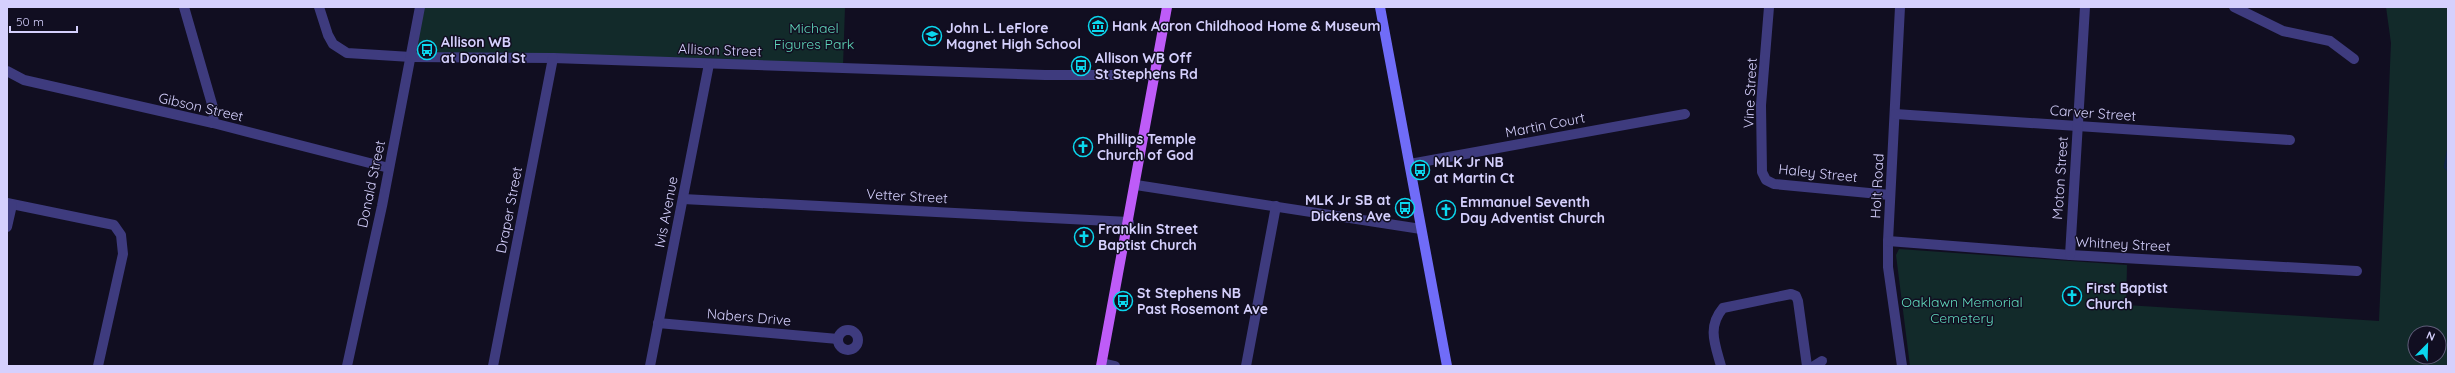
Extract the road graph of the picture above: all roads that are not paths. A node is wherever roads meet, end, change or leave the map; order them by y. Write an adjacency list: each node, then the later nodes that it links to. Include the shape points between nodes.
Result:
1 (184, 7): 18 (street, via 214,111)
2 (319, 7): 10 (street, Allison Street, via 333,44 347,53)
3 (420, 7): 10 (street, Donald Street)
4 (1167, 7): 15 (main road)
5 (1380, 7): 21 (main road)
6 (1769, 7): 23 (street, Vine Street, via 1761,105 1762,172)
7 (1900, 7): 17 (street, Holt Road)
8 (2085, 7): 19 (street, Moton Street)
9 (2234, 7): 12 (street, via 2283,31 2330,41)
10 (412, 57): 11 (street, Allison Street); 22 (street, Donald Street)
11 (553, 58): 13 (street, Allison Street); 41 (street, Draper Street)
12 (2354, 58)
13 (709, 64): 15 (street, Allison Street, via 1046,75); 26 (street, Ivis Avenue)
14 (7, 71): 18 (street, Gibson Street, via 24,80)
15 (1156, 75): 24 (main road)
16 (1685, 114): 21 (street, Martin Court)
17 (1895, 114): 19 (street, Carver Street); 25 (street, Holt Road)
18 (213, 123): 22 (street, Gibson Street)
19 (2078, 127): 20 (street, Carver Street); 33 (street, Moton Street)
20 (2290, 140)
21 (1410, 164): 31 (main road)
22 (389, 168): 40 (street, Donald Street)
23 (1766, 180): 25 (street, Haley Street, via 1774,184)
24 (1136, 185): 28 (street); 29 (main road)
25 (1890, 195): 32 (street, Holt Road)
26 (683, 199): 29 (street, Vetter Street); 35 (street, Ivis Avenue)
27 (9, 204): 30 (street); 39 (street, via 114,225 121,235 123,254)
28 (1276, 206): 31 (street); 44 (street)
29 (1129, 222): 38 (main road)
30 (7, 227)
31 (1421, 229): 45 (main road)
32 (1888, 241): 33 (street, Whitney Street); 37 (street, Holt Road, via 1888,267)
33 (2070, 256): 34 (street, Whitney Street)
34 (2357, 271)
35 (658, 323): 36 (street, Nabers Drive); 42 (street, Ivis Avenue)
36 (838, 339)
37 (1899, 364)
38 (1102, 365): 43 (street)
39 (98, 366)
40 (347, 366)
41 (493, 366)
42 (650, 366)
43 (1115, 366)
44 (1246, 366)
45 (1447, 366)
46 (1721, 366): 47 (street, via 1712,334 1716,316 1723,308 1791,294 1796,296 1798,301)
47 (1807, 366)

